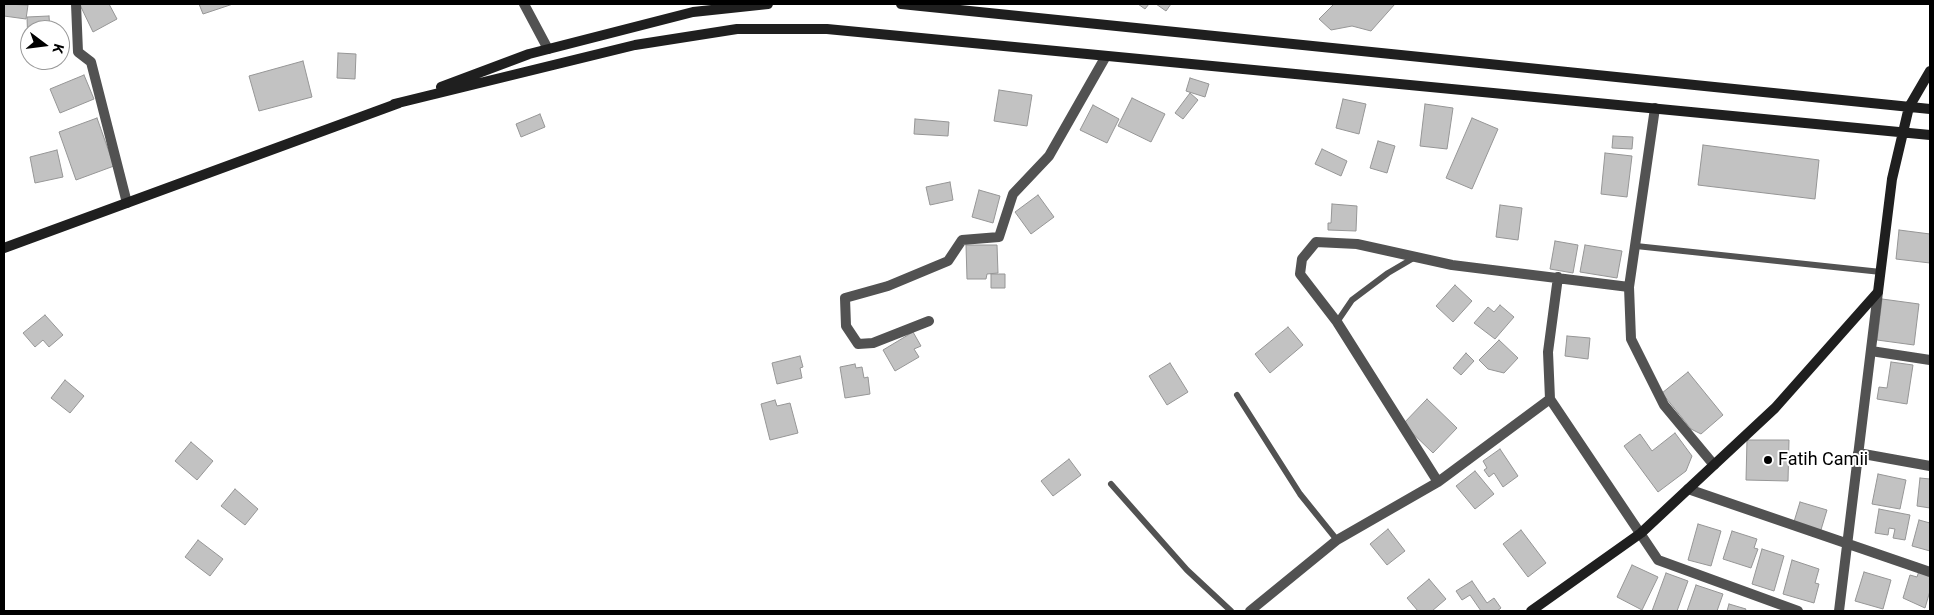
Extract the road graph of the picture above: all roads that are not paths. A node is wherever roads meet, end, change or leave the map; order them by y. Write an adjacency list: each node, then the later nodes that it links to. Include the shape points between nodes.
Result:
1 (76, 4): 15 (street, via 78,52 91,62)
2 (524, 4): 6 (street)
3 (768, 4): 6 (main road, via 693,12)
4 (901, 4): 5 (main road)
5 (978, 8): 10 (main road)
6 (548, 50): 9 (main road, via 529,54)
7 (1106, 56): 9 (main road, via 827,29 737,29 635,45); 11 (main road); 23 (street, via 1049,156 1012,194 999,237 962,240 948,261 888,286 845,298 846,326 858,344 873,343)
8 (1930, 71): 10 (main road)
9 (394, 104): 15 (main road)
10 (1909, 107): 12 (main road); 13 (main road)
11 (1655, 108): 13 (main road); 16 (street)
12 (1930, 109)
13 (1903, 132): 14 (main road); 19 (main road, via 1892,179)
14 (1930, 135)
15 (127, 203): 17 (main road)
16 (1636, 246): 19 (lane); 21 (street)
17 (4, 248)
18 (1418, 256): 20 (street, via 1452,264); 24 (lane, via 1352,300); 24 (street, via 1357,244 1316,242 1302,260 1300,274)
19 (1882, 272): 22 (main road)
20 (1558, 277): 21 (street); 28 (street, via 1548,352)
21 (1630, 287): 30 (street, via 1631,339 1664,405)
22 (1878, 292): 25 (street); 30 (main road, via 1775,408)
23 (929, 321)
24 (1337, 322): 32 (street)
25 (1871, 351): 26 (street); 29 (street)
26 (1930, 360)
27 (1237, 395): 36 (lane, via 1300,494)
28 (1550, 399): 32 (street); 35 (street)
29 (1858, 453): 31 (street); 37 (street)
30 (1714, 465): 34 (main road)
31 (1930, 466)
32 (1438, 482): 36 (street)
33 (1111, 484): 39 (lane, via 1187,570)
34 (1688, 489): 35 (main road); 37 (street)
35 (1641, 533): 41 (main road); 42 (street, via 1658,560)
36 (1337, 540): 40 (street)
37 (1847, 545): 38 (street); 43 (street)
38 (1930, 572)
39 (1231, 611)
40 (1250, 611)
41 (1531, 611)
42 (1798, 611)
43 (1839, 611)

